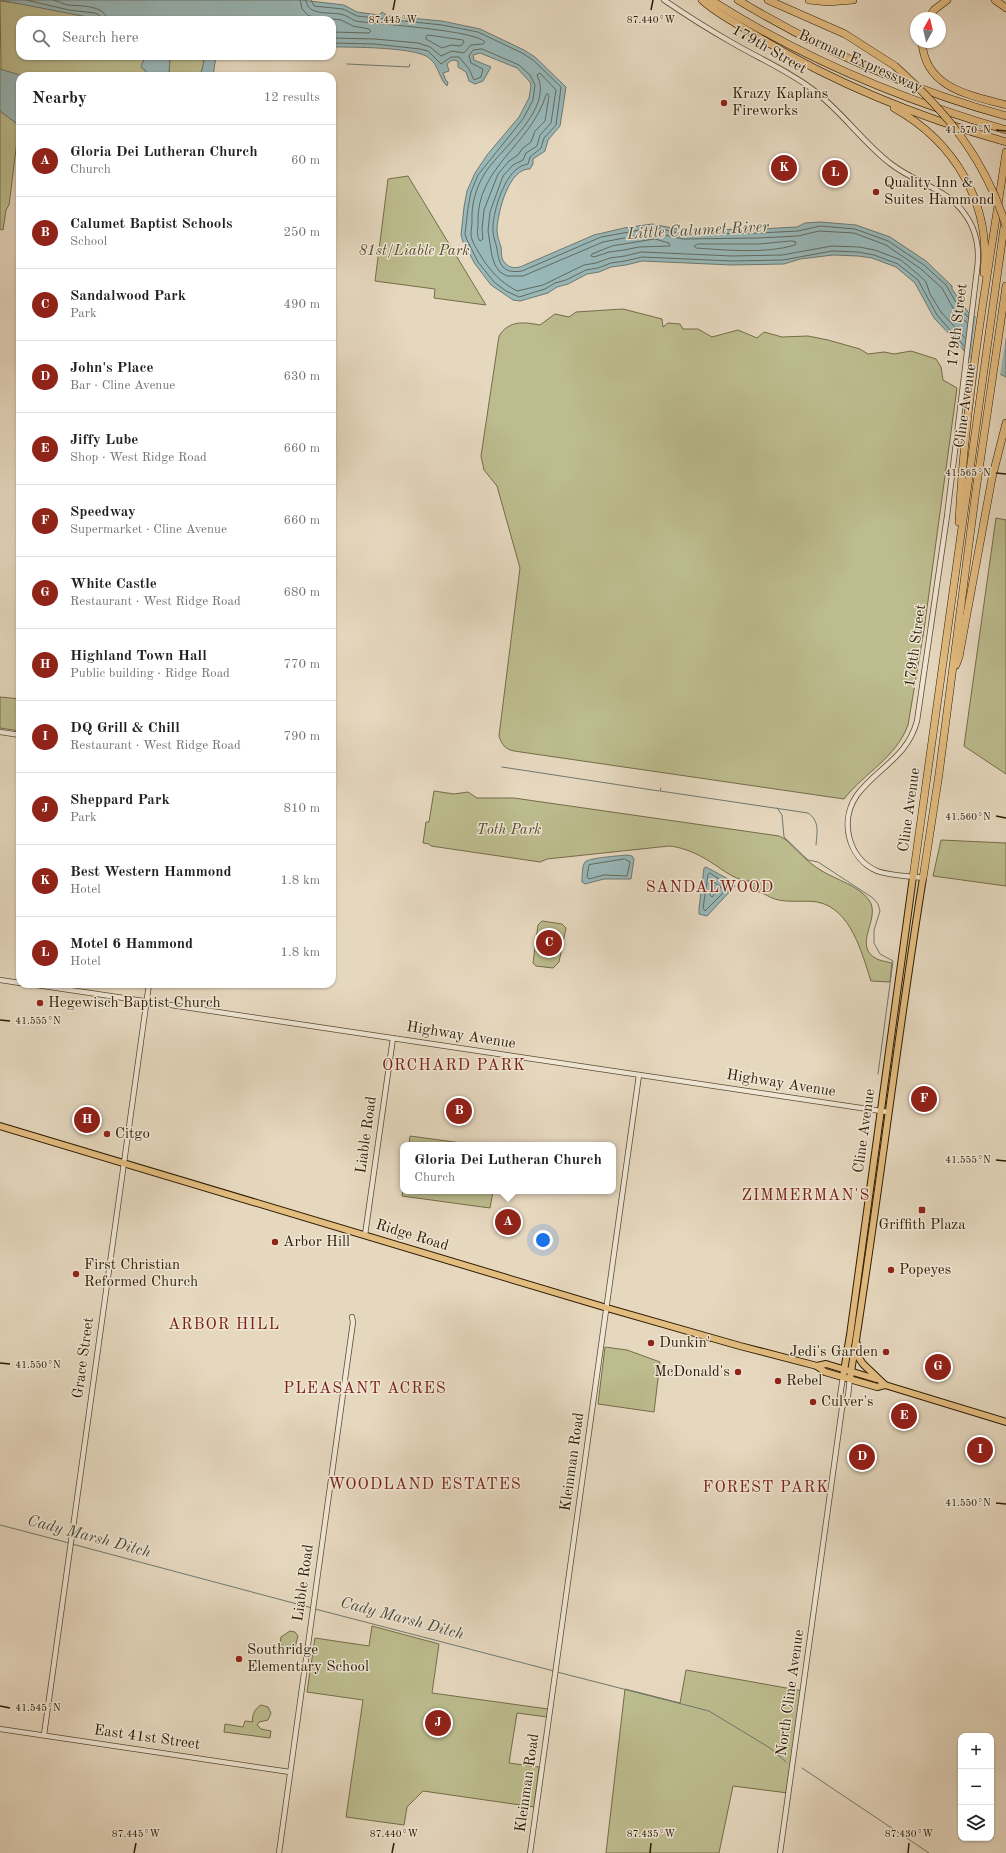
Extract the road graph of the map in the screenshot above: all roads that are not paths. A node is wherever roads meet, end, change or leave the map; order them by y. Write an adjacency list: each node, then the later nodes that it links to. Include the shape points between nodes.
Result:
1 (664, 0): 30 (street, 179th Street, via 822,96 892,165 958,205 971,223 978,244 978,262 947,516 916,725 900,754 857,795 848,818 850,842 863,861 882,872)
2 (702, 0): 13 (highway, via 802,63)
3 (711, 0): 16 (highway, Borman Expressway, via 785,43 859,78 932,107)
4 (738, 0): 15 (highway, Borman Expressway, via 802,36 865,66 914,86)
5 (768, 0): 20 (highway, bridge, via 845,34 895,66 934,102 971,149 989,183)
6 (809, 0): 7 (highway)
7 (853, 0)
8 (947, 0): 11 (highway)
9 (995, 0): 10 (highway)
10 (1006, 8)
11 (932, 12)
12 (923, 48): 14 (highway, via 928,67 940,81)
13 (869, 95): 17 (highway); 22 (highway, via 928,131 942,144 966,179 982,219 985,240)
14 (1006, 105)
15 (1003, 115)
16 (1006, 130)
17 (1006, 142)
18 (1006, 152): 22 (highway)
19 (1006, 216): 26 (highway, Cline Avenue)
20 (1006, 226)
21 (1006, 286): 27 (highway, Cline Avenue)
22 (982, 300): 26 (highway, via 959,512)
23 (1006, 423): 25 (highway)
24 (1006, 431): 25 (highway)
25 (1000, 445): 27 (highway, via 959,657)
26 (957, 565): 30 (highway, Cline Avenue)
27 (951, 681): 31 (highway, Cline Avenue)
28 (0, 732): 29 (street)
29 (16, 734)
30 (913, 877): 31 (street, 179th Street); 39 (main road, Cline Avenue)
31 (923, 878): 40 (main road, Cline Avenue)
32 (0, 980): 33 (street)
33 (16, 982)
34 (56, 988): 36 (street, Highway Avenue)
35 (148, 988): 36 (street, Grace Street)
36 (146, 1002): 37 (street, Highway Avenue); 42 (street, Grace Street)
37 (393, 1038): 38 (street, Highway Avenue); 43 (street, Liable Road)
38 (639, 1075): 39 (street, Highway Avenue); 44 (street, Kleinman Road)
39 (881, 1111): 40 (street, Highway Avenue); 48 (main road, Cline Avenue)
40 (888, 1112): 46 (main road, Cline Avenue)
41 (0, 1126): 42 (main road, Ridge Road)
42 (124, 1163): 43 (main road, Ridge Road); 56 (street, Grace Street)
43 (365, 1235): 44 (main road, Ridge Road)
44 (607, 1308): 47 (main road, Ridge Road); 59 (street, Kleinman Road)
45 (352, 1317): 57 (street, Liable Road)
46 (857, 1339): 48 (main road, Cline Avenue); 51 (main road, via 862,1364)
47 (817, 1366): 48 (main road, Ridge Road, via 826,1364); 49 (main road, Ridge Road, via 825,1372)
48 (848, 1370): 49 (main road, Cline Avenue); 50 (main road, Cline Avenue); 51 (main road, Ridge Road)
49 (843, 1377): 50 (main road, Ridge Road); 52 (street, Cline Avenue, via 840,1396)
50 (850, 1378): 51 (main road, Ridge Road, via 878,1387); 52 (street, Cline Avenue, via 848,1396)
51 (882, 1383): 53 (main road)
52 (842, 1408): 54 (street, Cline Avenue)
53 (1006, 1422)
54 (825, 1536): 60 (street, North Cline Avenue)
55 (0, 1729): 56 (street, East 41st Street)
56 (44, 1735): 57 (street, East 41st Street)
57 (290, 1772): 58 (street, Liable Road)
58 (279, 1853)
59 (530, 1853)
60 (780, 1853)

